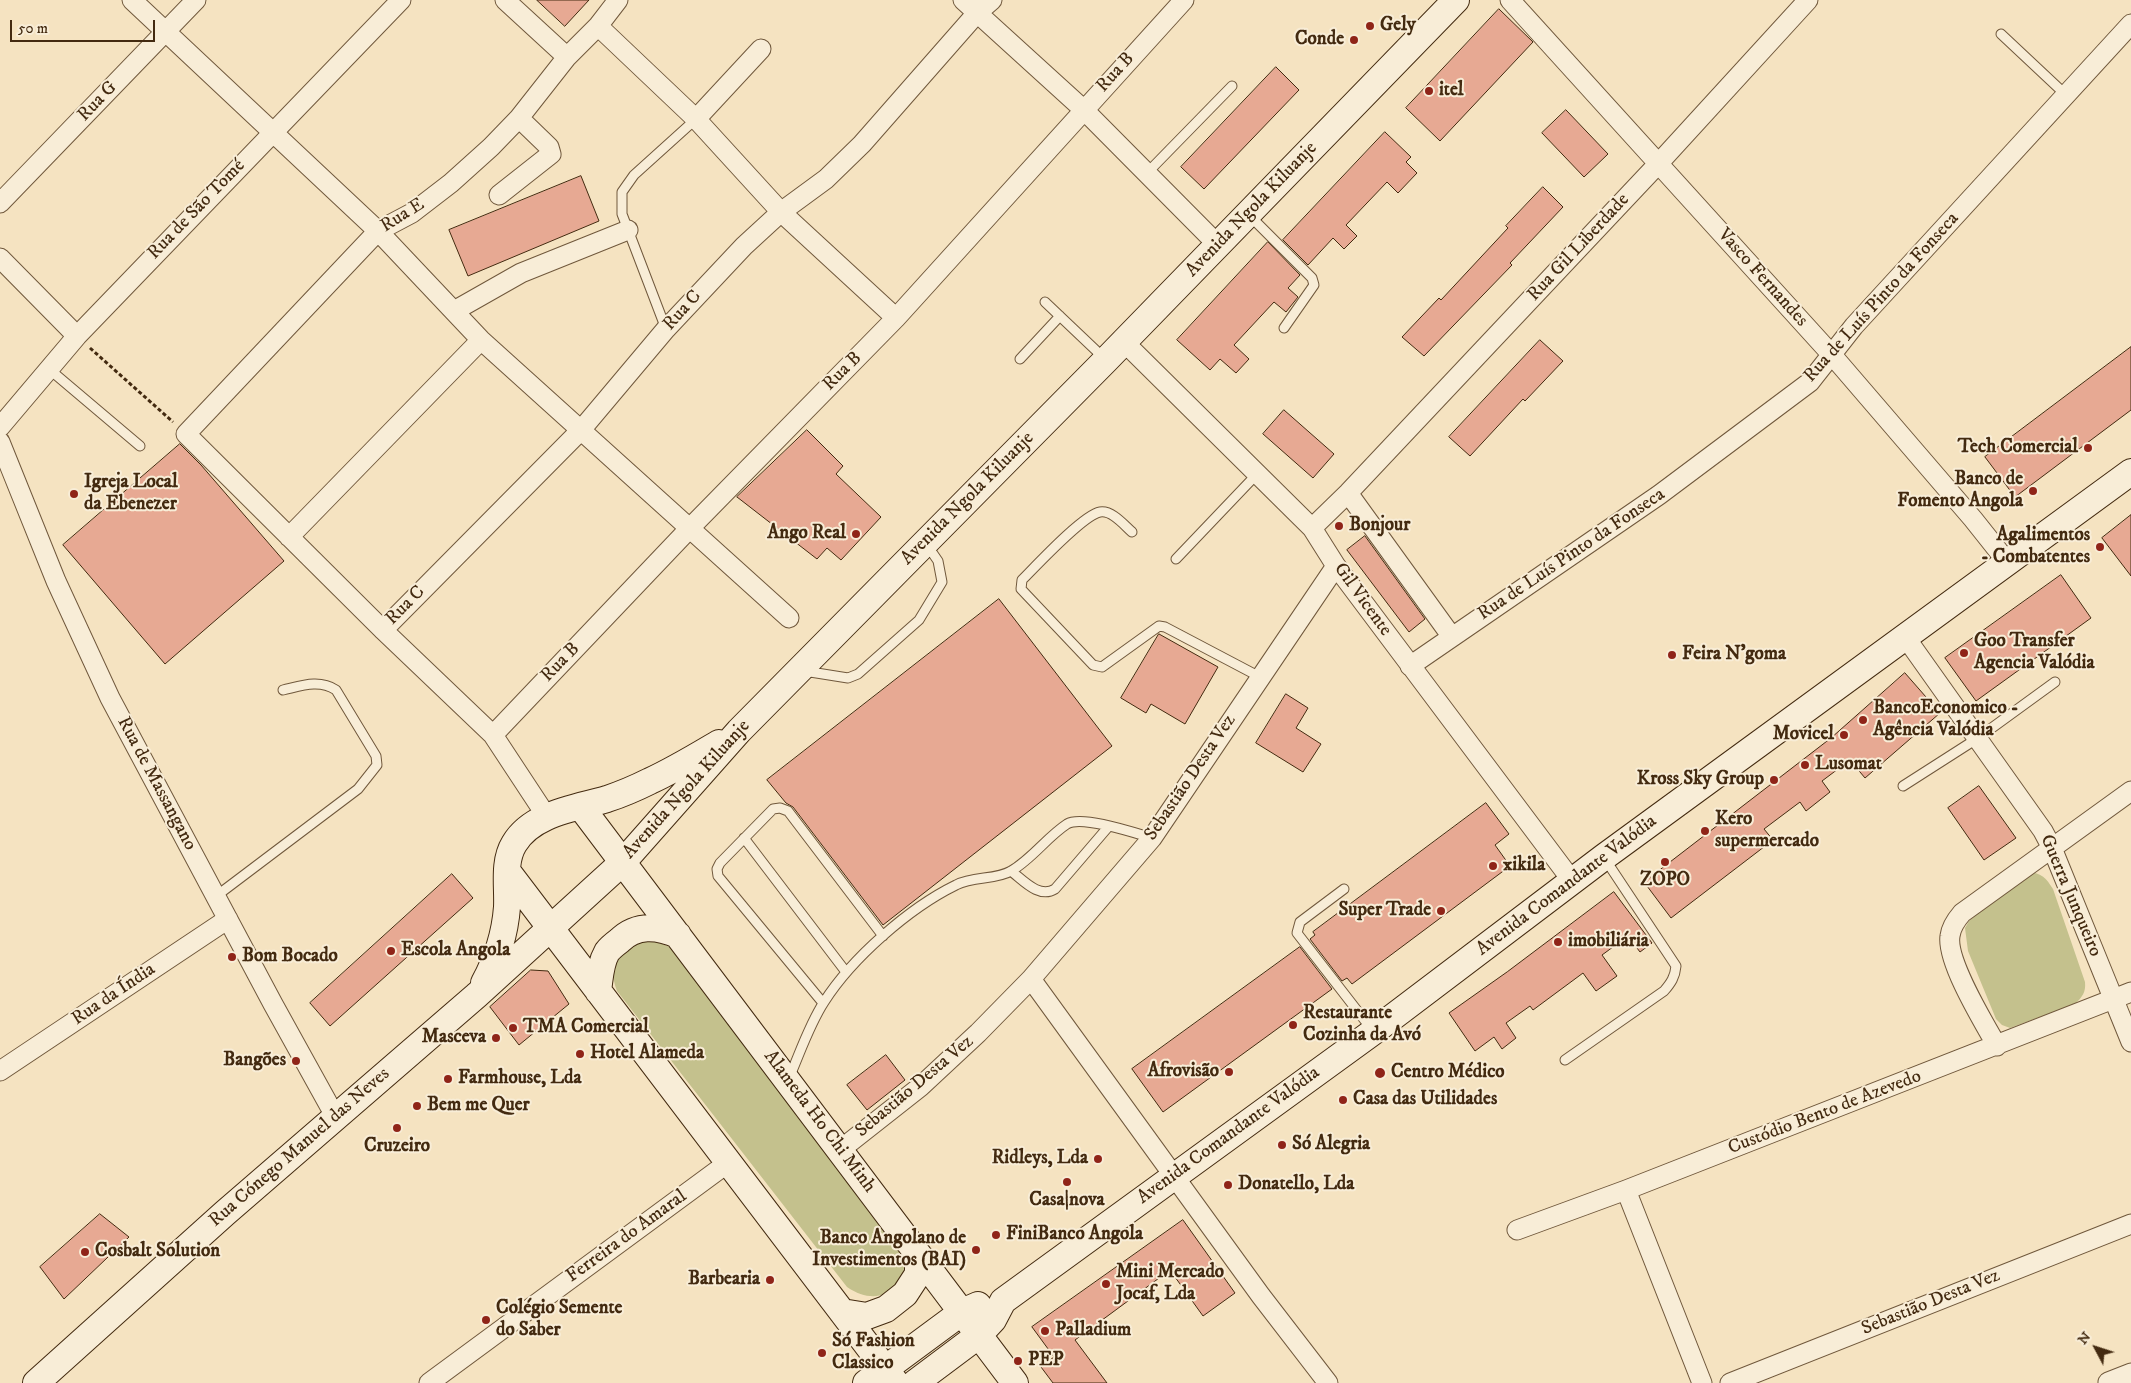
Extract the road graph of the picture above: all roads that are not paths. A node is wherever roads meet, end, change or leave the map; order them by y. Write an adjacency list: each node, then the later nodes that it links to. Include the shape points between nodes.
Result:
1 (132, 0): 15 (street)
2 (196, 0): 15 (street, Rua G)
3 (400, 0): 24 (street, Rua de São Tomé)
4 (505, 0): 18 (street)
5 (618, 0): 14 (street, Rua E)
6 (963, 0): 12 (street)
7 (992, 0): 12 (street, Rua C)
8 (1184, 0): 21 (street, Rua B)
9 (1456, 0): 30 (main road, Avenida Ngola Kiluanje)
10 (1510, 0): 25 (street, Vasco Fernandes)
11 (1808, 0): 25 (street, Rua Gil Liberdade)
12 (977, 13): 21 (street); 29 (street, Rua C, via 862,144 826,179)
13 (2131, 24): 20 (street, Rua de Luís Pinto da Fonseca)
14 (598, 26): 18 (street, Rua E); 23 (street)
15 (166, 30): 24 (street); 28 (street, Rua G)
16 (2001, 34): 20 (lane)
17 (761, 49): 23 (street)
18 (567, 57): 22 (street, Rua E)
19 (1232, 86): 26 (lane)
20 (2066, 95): 44 (street, Rua de Luís Pinto da Fonseca, via 1854,326)
21 (1084, 110): 26 (street); 38 (street, Rua B)
22 (519, 118): 27 (street, via 549,147 551,154); 31 (street, Rua E, via 451,183 412,213)
23 (696, 119): 29 (street); 32 (lane, via 634,174 622,192 622,214)
24 (273, 131): 31 (street); 41 (street, Rua de São Tomé)
25 (1658, 164): 44 (street, Vasco Fernandes); 54 (street, Rua Gil Liberdade)
26 (1147, 174): 33 (street)
27 (499, 195)
28 (0, 204)
29 (781, 212): 38 (street); 40 (street, Rua C, via 744,246)
30 (1248, 214): 33 (main road, Avenida Ngola Kiluanje); 39 (lane, via 1312,278 1314,285)
31 (378, 230): 36 (street); 58 (street, Rua E, via 186,434)
32 (628, 230): 36 (street, via 521,273); 40 (lane)
33 (1218, 245): 43 (main road, Avenida Ngola Kiluanje)
34 (0, 258): 41 (street)
35 (1045, 302): 37 (lane)
36 (454, 311): 42 (street)
37 (1060, 316): 45 (lane); 46 (lane)
38 (896, 318): 56 (street, Rua B)
39 (1284, 328)
40 (666, 329): 49 (street, Rua C)
41 (77, 336): 47 (street, Rua de São Tomé)
42 (481, 340): 49 (street); 58 (street)
43 (1124, 342): 46 (main road, Avenida Ngola Kiluanje); 53 (street, Gil Vicente)
44 (1832, 355): 61 (street, Vasco Fernandes); 65 (street, Rua de Luís Pinto da Fonseca, via 1810,382 1659,495)
45 (1020, 359)
46 (1106, 360): 59 (main road, Avenida Ngola Kiluanje)
47 (49, 369): 48 (street, Rua de São Tomé); 51 (lane)
48 (0, 427)
49 (581, 430): 56 (street); 64 (street, Rua C)
50 (0, 442): 89 (street, Rua de Massangano, via 56,581 110,698)
51 (140, 446)
52 (2131, 472): 61 (main road, Avenida Comandante Valódia)
53 (1257, 474): 55 (street, Gil Vicente); 60 (lane)
54 (1348, 493): 55 (street, Rua Gil Liberdade); 65 (street)
55 (1312, 528): 62 (street, Gil Vicente)
56 (689, 529): 63 (street); 73 (street, Rua B)
57 (1132, 532): 69 (lane, via 1111,514 1100,512 1092,516 1077,526 1022,580 1020,589 1093,665 1102,667 1159,626 1165,626)
58 (289, 537): 64 (street)
59 (926, 542): 68 (main road, Avenida Ngola Kiluanje); 68 (lane, via 938,560 942,582 919,620 858,674 848,678)
60 (1176, 558)
61 (2008, 563): 66 (main road, Avenida Comandante Valódia)
62 (1336, 566): 67 (street, Gil Vicente); 69 (street, Sebastião Desta Vez)
63 (789, 618)
64 (383, 630): 73 (street)
65 (1452, 637): 67 (street, Rua de Luís Pinto da Fonseca)
66 (1906, 638): 74 (street, Guerra Junqueiro); 83 (main road, Avenida Comandante Valódia)
67 (1410, 666): 87 (street, Gil Vicente)
68 (799, 670): 72 (main road, Avenida Ngola Kiluanje)
69 (1260, 677): 81 (street, Sebastião Desta Vez)
70 (2055, 682): 74 (lane)
71 (283, 690): 89 (lane, via 315,683 326,684 336,690 376,756 377,765 358,789)
72 (739, 731): 77 (main road, via 650,781); 84 (main road, Avenida Ngola Kiluanje)
73 (493, 735): 78 (street)
74 (1978, 738): 75 (lane); 82 (street, Guerra Junqueiro)
75 (1903, 786)
76 (2131, 791): 82 (street)
77 (580, 806): 78 (main road); 84 (main road, Alameda Ho Chi Minh)
78 (547, 817): 86 (main road, via 534,824 514,844)
79 (1109, 826): 81 (lane); 85 (lane, via 1069,823); 85 (lane, via 1049,892 1034,888)
80 (744, 838): 93 (lane, via 773,809 788,811); 94 (lane); 99 (lane, via 720,863 718,876)
81 (1152, 838): 95 (street, Sebastião Desta Vez)
82 (2052, 848): 98 (street, Guerra Junqueiro); 102 (street, via 1962,913 1952,928 1950,948 1955,963)
83 (1604, 858): 87 (main road, Avenida Comandante Valódia); 103 (lane, via 1676,966 1675,973 1664,991)
84 (623, 862): 91 (main road, Avenida Ngola Kiluanje); 92 (main road, Alameda Ho Chi Minh)
85 (1011, 871): 93 (lane, via 958,883)
86 (508, 872): 91 (main road); 97 (main road, via 507,909 501,943)
87 (1573, 882): 100 (main road, Avenida Comandante Valódia)
88 (1344, 889): 100 (lane, via 1300,922 1297,933)
89 (215, 897): 90 (street, Rua de Massangano)
90 (228, 919): 104 (street, Rua da Índia); 106 (street, Rua de Massangano)
91 (550, 928): 96 (main road); 97 (main road, Avenida Ngola Kiluanje)
92 (678, 935): 96 (main road, via 662,928 648,927 634,930 622,938 608,951 601,968); 105 (main road, Alameda Ho Chi Minh)
93 (883, 936): 94 (lane)
94 (846, 972): 99 (lane)
95 (1031, 979): 107 (street, Sebastião Desta Vez, via 920,1087); 109 (street)
96 (598, 991): 108 (main road)
97 (477, 995): 106 (main road, Rua Cónego Manuel das Neves)
98 (2123, 995): 101 (street, Guerra Junqueiro); 102 (street, Custódio Bento de Azevedo)
99 (823, 1003): 105 (lane)
100 (1373, 1032): 109 (main road, Avenida Comandante Valódia)
101 (2131, 1042)
102 (1997, 1046): 110 (street, Custódio Bento de Azevedo)
103 (1565, 1060)
104 (0, 1071)
105 (788, 1080): 107 (main road, Alameda Ho Chi Minh)
106 (336, 1116): 121 (main road, Rua Cónego Manuel das Neves)
107 (840, 1150): 113 (main road, Alameda Ho Chi Minh)
108 (730, 1162): 115 (main road); 122 (street, Ferreira do Amaral)
109 (1173, 1176): 114 (main road, Avenida Comandante Valódia); 125 (street)
110 (1626, 1190): 112 (street, Custódio Bento de Azevedo); 126 (street)
111 (2131, 1224): 127 (street, Sebastião Desta Vez)
112 (1517, 1230)
113 (918, 1255): 115 (main road, via 918,1274 905,1294 868,1316); 116 (main road, Alameda Ho Chi Minh)
114 (1003, 1301): 116 (main road, Avenida Comandante Valódia, via 979,1304); 117 (main road, Avenida Comandante Valódia)
115 (842, 1312): 119 (main road)
116 (962, 1312): 117 (main road, Alameda Ho Chi Minh); 119 (main road, Avenida Comandante Valódia)
117 (979, 1335): 123 (main road, Avenida Comandante Valódia); 124 (main road, Alameda Ho Chi Minh)
118 (2131, 1372): 120 (street)
119 (882, 1378)
120 (2108, 1382)
121 (36, 1383)
122 (429, 1383)
123 (915, 1383)
124 (1015, 1383)
125 (1328, 1383)
126 (1702, 1383)
127 (1730, 1383)

